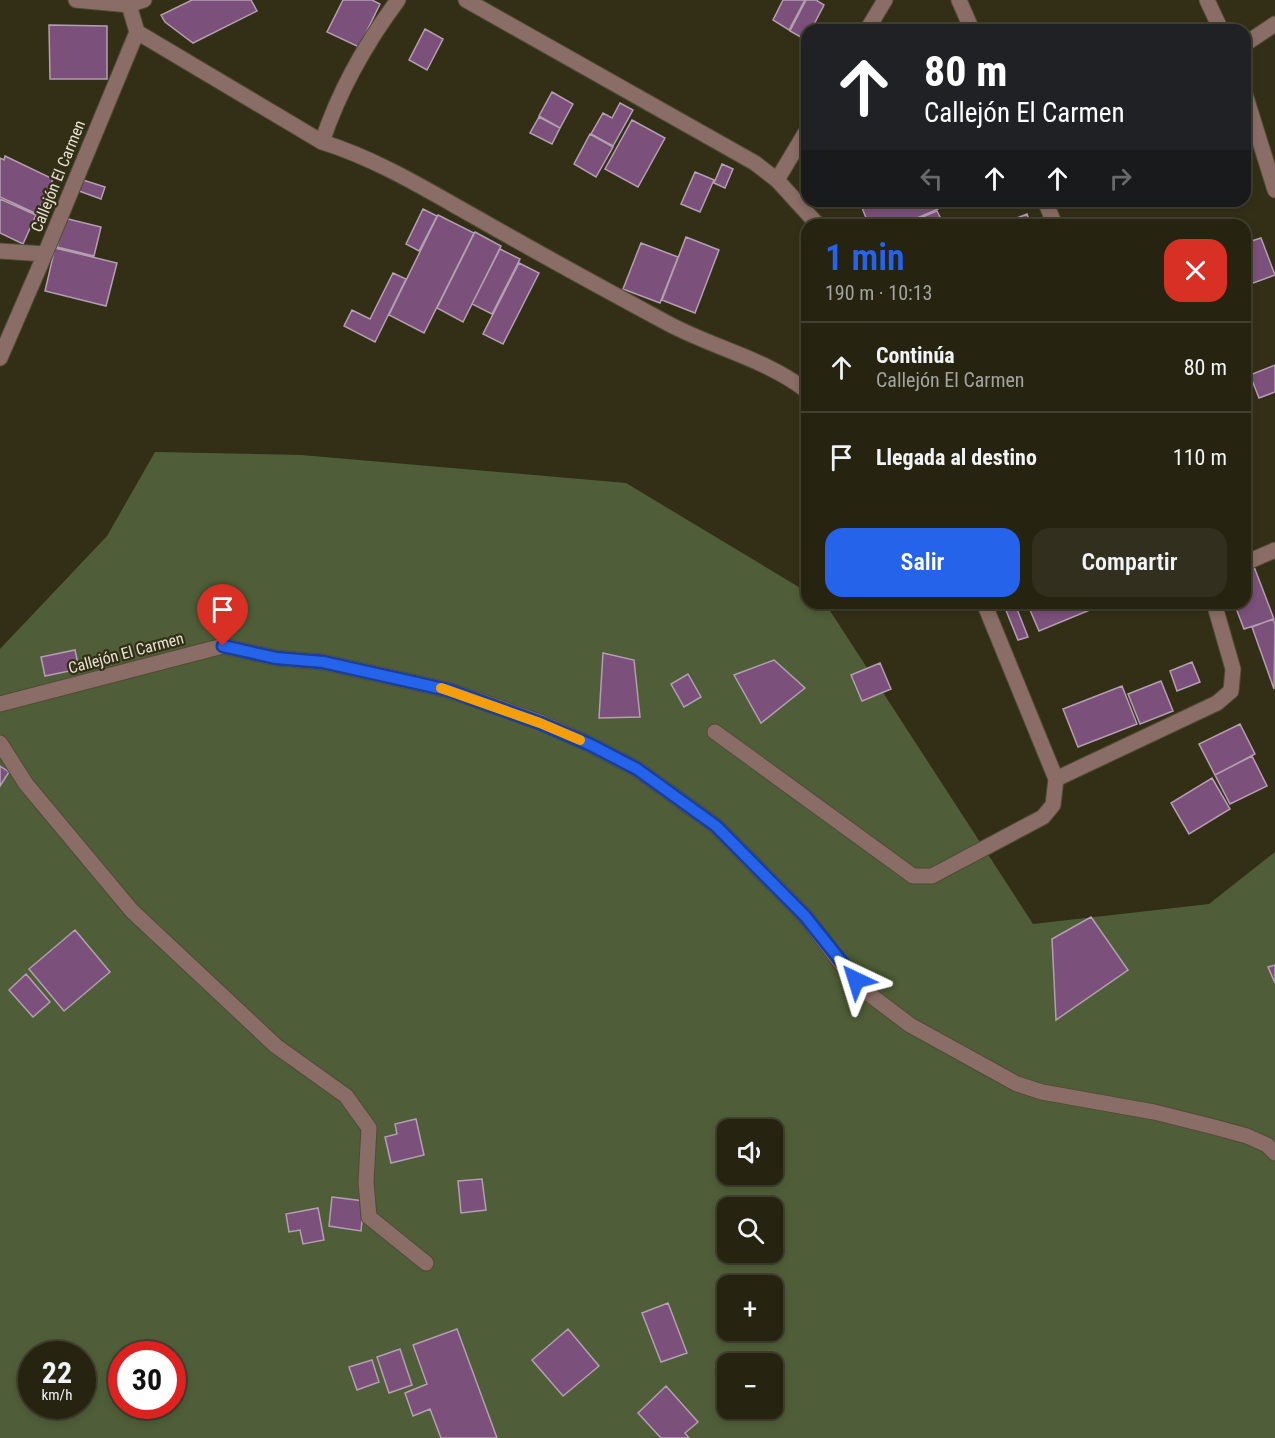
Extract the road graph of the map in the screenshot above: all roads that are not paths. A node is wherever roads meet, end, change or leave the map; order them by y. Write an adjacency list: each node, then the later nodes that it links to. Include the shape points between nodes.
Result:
1 (76, 0): 7 (street)
2 (398, 0): 16 (street, via 350,76)
3 (466, 0): 17 (street, via 756,163)
4 (885, 0): 8 (street)
5 (959, 0): 9 (street)
6 (1208, 0): 10 (street)
7 (136, 3): 12 (street)
8 (871, 24)
9 (969, 24)
10 (1218, 24)
11 (1275, 24): 13 (street)
12 (137, 32): 16 (street); 23 (street, Callejón El Carmen)
13 (1251, 40)
14 (1251, 113): 18 (street)
15 (801, 140): 17 (street)
16 (322, 142): 25 (street, via 364,157 687,333 754,359)
17 (777, 180): 19 (street)
18 (1275, 190)
19 (801, 206)
20 (802, 207): 21 (street)
21 (813, 219)
22 (0, 251): 23 (street)
23 (45, 254): 24 (street, Callejón El Carmen)
24 (0, 358)
25 (801, 387)
26 (1275, 550): 27 (street)
27 (1251, 560)
28 (986, 609): 33 (street)
29 (1216, 609): 33 (street, via 1233,669 1231,691 1216,704)
30 (0, 704): 34 (street, Callejón El Carmen, via 223,646 276,658 323,662 448,690 589,744 637,769 716,826 805,916 869,994 910,1025 1017,1084 1214,1127 1246,1136)
31 (715, 732): 33 (street, via 914,876 933,876 1043,817 1053,805)
32 (0, 743): 35 (street, via 26,784 132,911 276,1046 346,1096 369,1128 369,1217)
33 (1056, 779)
34 (1275, 1153)
35 (426, 1263)

